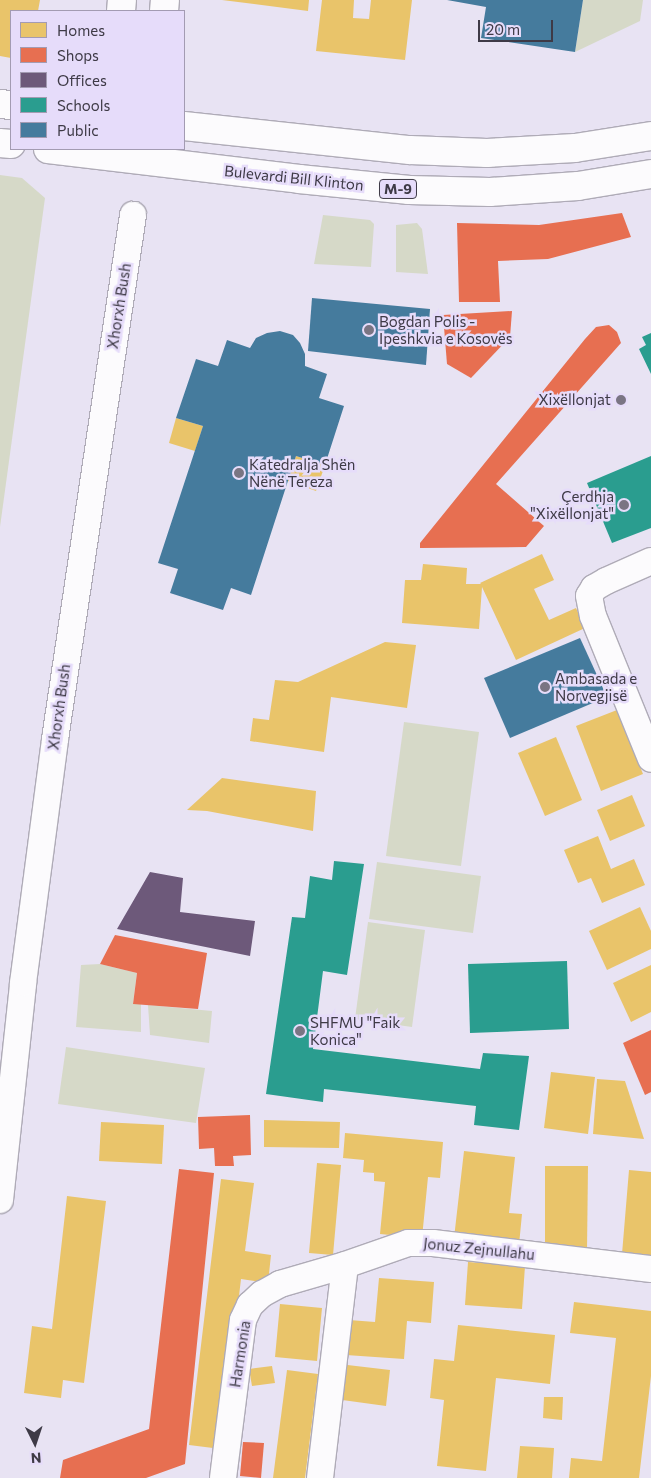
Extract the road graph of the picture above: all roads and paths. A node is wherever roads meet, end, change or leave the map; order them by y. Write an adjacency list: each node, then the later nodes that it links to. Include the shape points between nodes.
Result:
1 (185, 126): 2 (main road, via 410,150 487,153 575,148)
2 (651, 136)
3 (66, 150): 4 (main road, M-9)
4 (103, 152): 5 (main road, M-9)
5 (146, 155): 6 (main road, Bulevardi Bill Klinton / M-9, via 410,190 490,192 578,186)
6 (651, 174)
7 (133, 215): 10 (street, Xhorxh Bush, via 54,739)
8 (651, 560): 9 (street, via 606,580 594,588 590,596 593,616)
9 (651, 759)
10 (0, 1200)
11 (345, 1265): 12 (street, Jonuz Zejnullahu, via 385,1249 408,1243 433,1242); 13 (street, Harmonia, via 280,1284 250,1305 243,1320); 14 (street)
12 (651, 1269)
13 (223, 1478)
14 (320, 1478)

